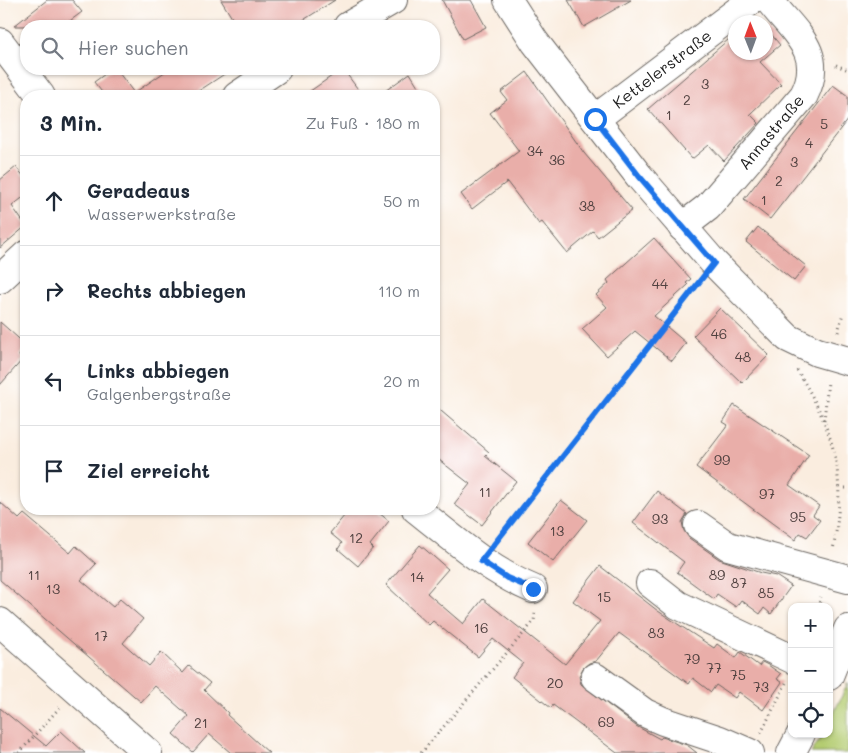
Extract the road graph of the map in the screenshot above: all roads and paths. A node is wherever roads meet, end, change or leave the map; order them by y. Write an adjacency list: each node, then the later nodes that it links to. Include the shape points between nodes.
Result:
1 (393, 0): 5 (street)
2 (508, 0): 12 (street)
3 (752, 0): 12 (street, Kettelerstraße)
4 (769, 0): 13 (street, Annastraße, via 809,51 811,80 804,95 708,207)
5 (358, 20)
6 (0, 42): 7 (street)
7 (20, 68)
8 (25, 75): 10 (street)
9 (268, 75): 11 (street)
10 (36, 90)
11 (245, 90)
12 (595, 119): 13 (street)
13 (682, 227): 15 (street)
14 (20, 261): 16 (street)
15 (714, 263): 17 (street); 23 (path)
16 (0, 279)
17 (788, 338): 18 (street); 19 (path, via 788,356 824,421 838,461)
18 (848, 362)
19 (840, 488): 20 (path); 24 (path)
20 (848, 488)
21 (424, 515): 23 (street)
22 (698, 525): 24 (street, via 728,546)
23 (481, 561): 26 (street, via 507,578)
24 (838, 576): 27 (path)
25 (650, 583): 31 (street, via 678,605)
26 (533, 589): 39 (path, via 534,621)
27 (821, 603)
28 (0, 622): 34 (street)
29 (848, 628): 30 (street)
30 (833, 666)
31 (788, 668)
32 (788, 673): 36 (path)
33 (595, 677): 36 (street, via 645,713 662,721 720,740)
34 (76, 689): 37 (path); 38 (street)
35 (799, 738): 40 (street)
36 (755, 745)
37 (19, 753)
38 (148, 753)
39 (421, 753)
40 (791, 753)

